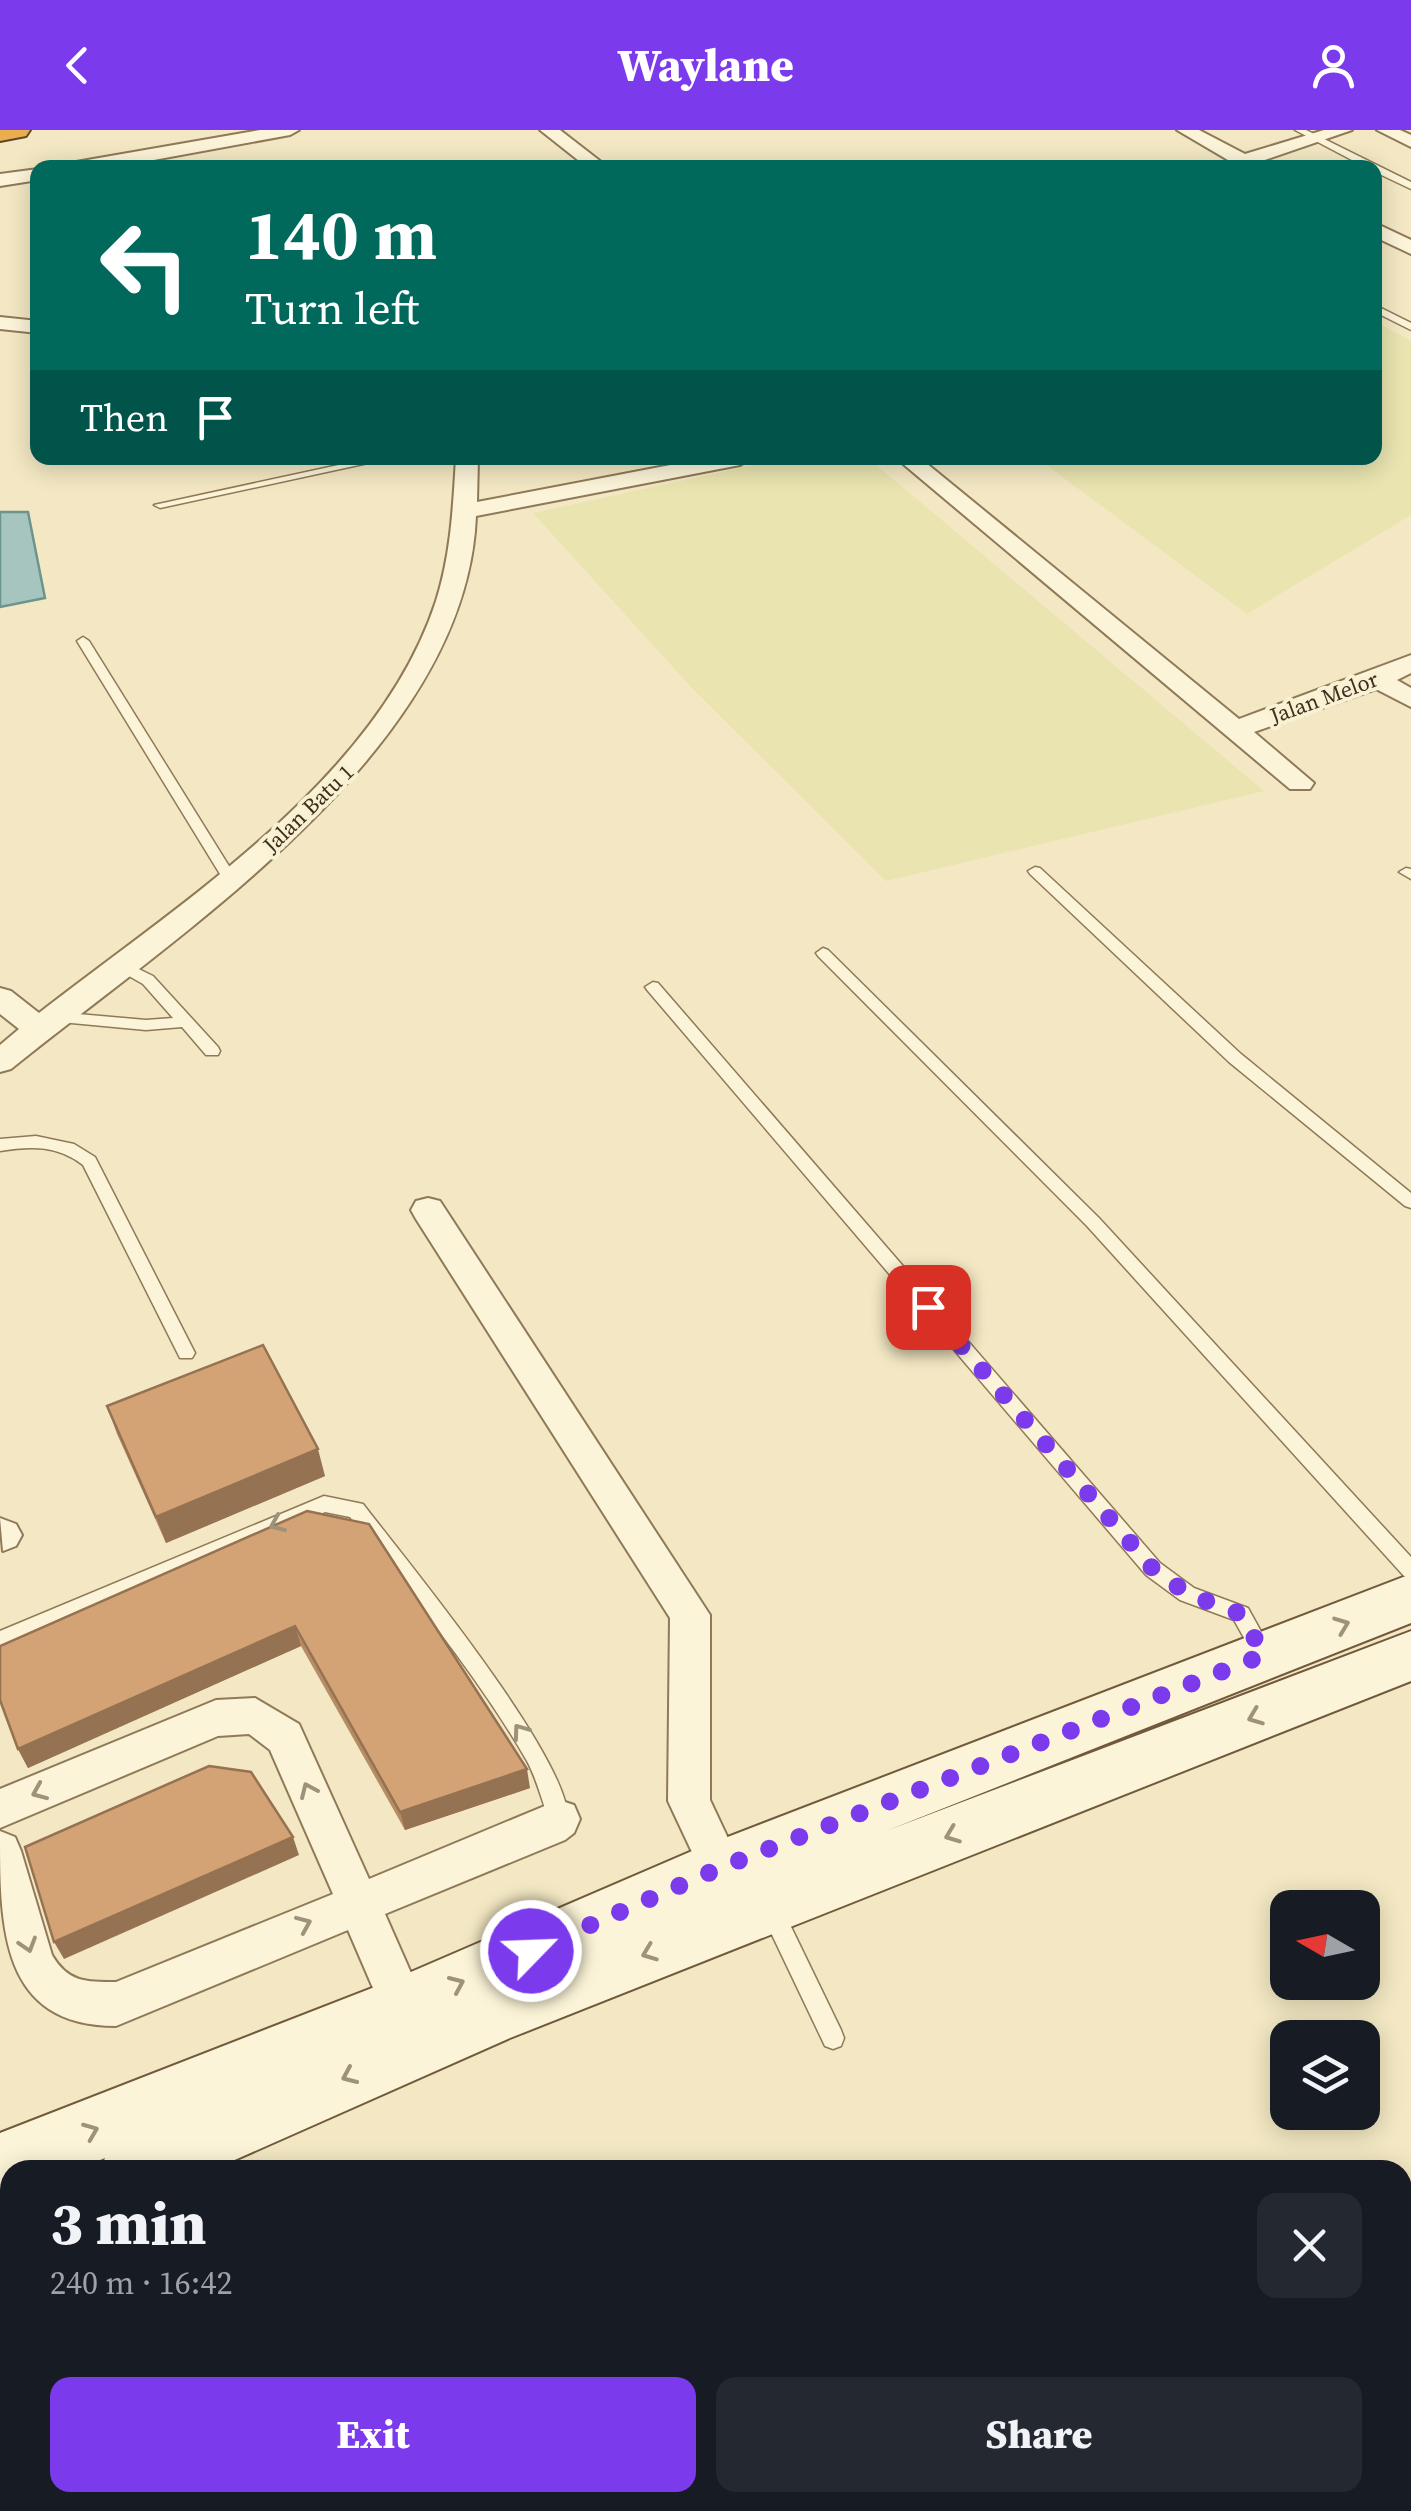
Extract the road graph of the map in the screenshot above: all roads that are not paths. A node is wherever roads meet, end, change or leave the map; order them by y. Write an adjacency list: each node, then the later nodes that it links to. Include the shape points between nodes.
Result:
1 (16, 130): 7 (highway)
2 (290, 130): 10 (street)
3 (549, 130): 11 (street)
4 (1186, 130): 12 (street)
5 (1343, 130): 8 (street)
6 (1386, 130): 9 (street)
7 (0, 133)
8 (1307, 134): 13 (street); 14 (lane)
9 (1411, 142)
10 (121, 160)
11 (589, 160)
12 (1242, 160)
13 (1257, 160)
14 (1359, 160)
15 (1382, 172): 18 (lane)
16 (30, 175): 17 (street)
17 (0, 180)
18 (1411, 186)
19 (1382, 234): 20 (street)
20 (1411, 248)
21 (1382, 312): 24 (lane)
22 (0, 323): 23 (street)
23 (30, 326)
24 (1411, 327)
25 (352, 465): 29 (lane)
26 (467, 465): 32 (street, Jalan Batu 1)
27 (704, 465): 32 (street)
28 (916, 465): 37 (street)
29 (290, 478): 30 (lane); 31 (lane)
30 (278, 497)
31 (160, 505)
32 (467, 511): 40 (street, Jalan Batu 1, via 456,574 419,674 359,759)
33 (83, 641): 40 (lane)
34 (1411, 663): 35 (street, Jalan Melor)
35 (1378, 678): 36 (street); 37 (street, Jalan Melor)
36 (1411, 699)
37 (1237, 729): 38 (street)
38 (1300, 783)
39 (1035, 872): 50 (lane, via 1234,1058)
40 (230, 879): 42 (street, Jalan Batu 1)
41 (822, 952): 53 (lane, via 1092,1222)
42 (120, 965): 45 (lane, via 148,980); 46 (street, Jalan Batu 1)
43 (653, 987): 56 (lane, via 1153,1569 1188,1594 1241,1614)
44 (0, 998): 46 (street)
45 (186, 1022): 46 (lane); 47 (lane)
46 (47, 1023): 48 (street, Jalan Batu 1)
47 (212, 1052)
48 (0, 1061)
49 (0, 1145): 52 (lane, via 48,1141 72,1146 89,1161)
50 (1411, 1202)
51 (428, 1210): 61 (street, via 690,1616 689,1800)
52 (186, 1353)
53 (1411, 1570)
54 (1411, 1598): 56 (main road, one-way to 54)
55 (0, 1640): 59 (lane, one-way to 55, via 560,1806 535,1751 356,1510 324,1504)
56 (1264, 1655): 61 (main road)
57 (1411, 1656): 63 (main road, one-way to 63)
58 (0, 1808): 62 (street, one-way to 58, via 284,1737 255,1716 216,1718)
59 (559, 1819): 62 (street)
60 (0, 1851): 62 (street, one-way to 62, via 36,1974 52,1994 84,2004 116,2004)
61 (720, 1868): 64 (main road, one-way to 61)
62 (357, 1902): 64 (street)
63 (770, 1906): 65 (lane); 67 (main road, one-way to 67, via 493,2013)
64 (404, 2007): 66 (main road, one-way to 64)
65 (834, 2038)
66 (15, 2160)
67 (157, 2160)

